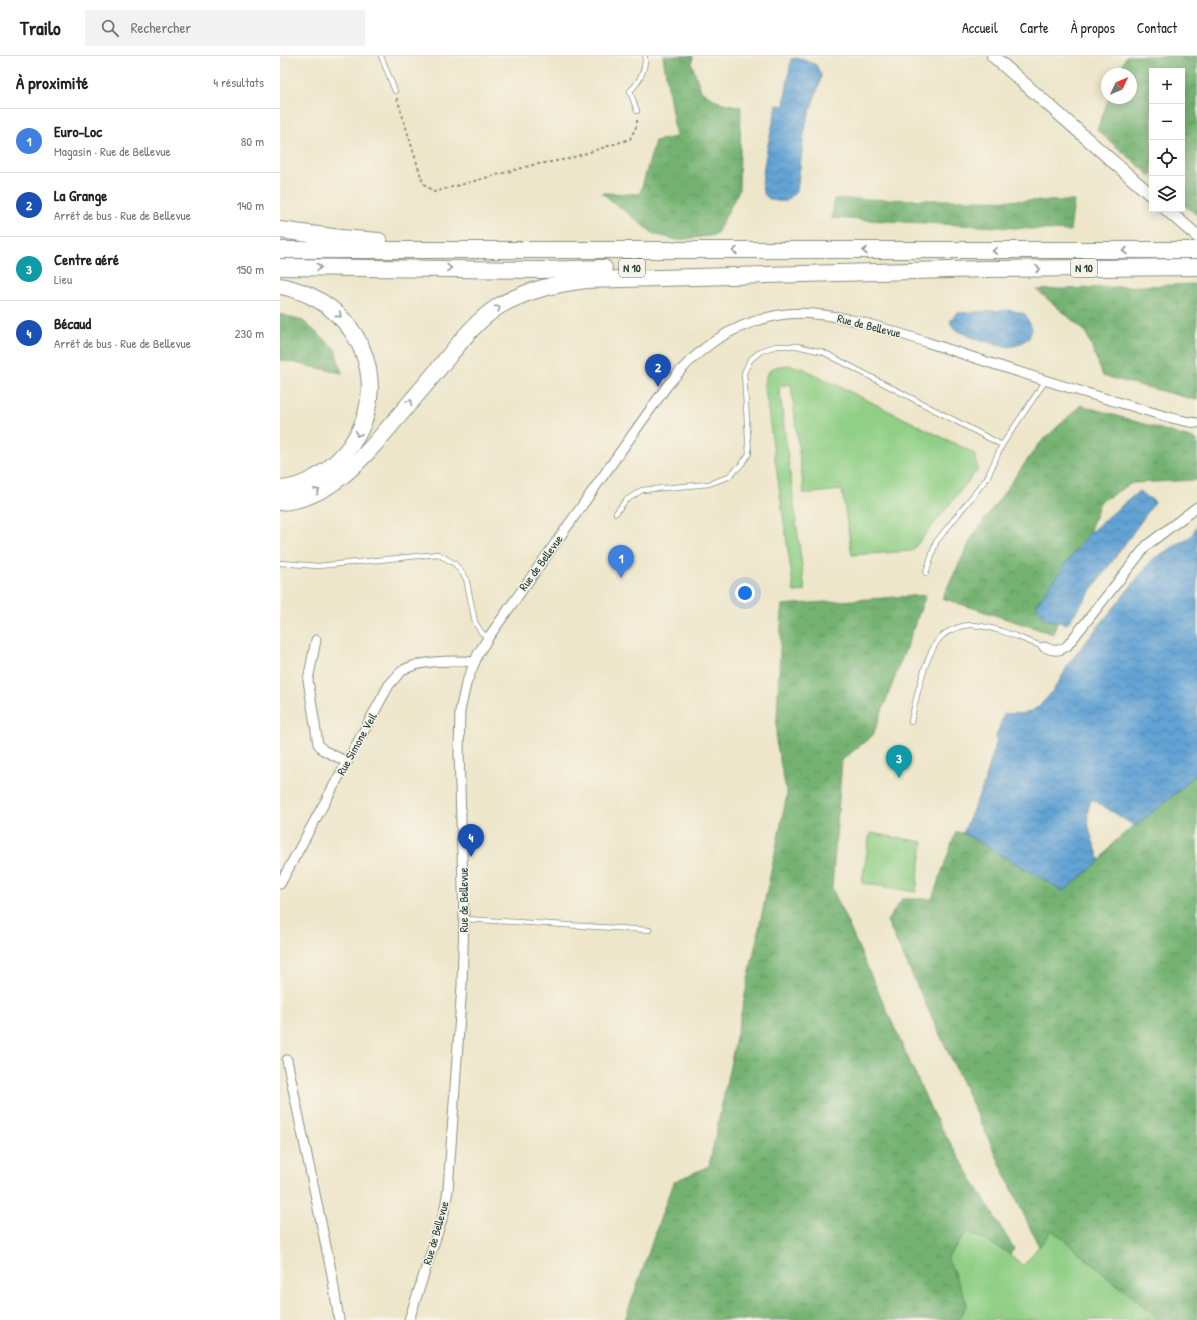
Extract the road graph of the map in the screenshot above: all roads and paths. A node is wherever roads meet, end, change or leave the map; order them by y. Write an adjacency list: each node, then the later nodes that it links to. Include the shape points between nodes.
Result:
1 (381, 56): 4 (lane)
2 (645, 56): 5 (lane, via 638,84 630,90)
3 (993, 56): 6 (street)
4 (395, 91): 5 (path, via 423,183 434,192 533,165 568,159 630,139 637,125)
5 (637, 112)
6 (1149, 193)
7 (1169, 212): 9 (street)
8 (280, 230): 12 (highway, via 340,238)
9 (1197, 236)
10 (280, 250): 12 (highway, N 10)
11 (1197, 250): 12 (highway, N 10, one-way to 12)
12 (583, 252)
13 (280, 267): 15 (highway, N 10, one-way to 15, via 542,270 680,266)
14 (1190, 267): 15 (highway, N 10, one-way to 14)
15 (985, 269): 21 (highway, one-way to 15, via 293,501 315,493 349,470 370,450 470,330 498,307 530,291 586,280)
16 (280, 286): 20 (highway, one-way to 20, via 298,289 314,297 347,322 358,340 368,366 371,392 367,413 358,436 344,455 326,472 304,484)
17 (1046, 380): 18 (street, Rue de Bellevue, via 1091,395); 19 (lane); 26 (street, Rue de Bellevue, via 849,319 800,313 780,315 750,322 721,335 685,364 667,386)
18 (1197, 423)
19 (1002, 445): 23 (lane, via 823,352 797,346 776,346 761,351 750,360 744,373 749,454 741,465 728,476 709,484 642,490 625,501); 25 (lane, via 986,478 936,542)
20 (280, 489)
21 (280, 502)
22 (1197, 507): 28 (street, via 1147,546 1068,646 1054,651)
23 (616, 513)
24 (280, 563): 26 (lane, via 318,566 438,554 455,564 466,578 475,622)
25 (926, 573)
26 (488, 638): 29 (street, Rue de Bellevue)
27 (316, 640): 31 (street, via 308,680 318,744 323,750)
28 (1044, 647): 30 (lane, via 1006,633 973,625 955,629 941,636 916,693)
29 (474, 662): 31 (street, Rue Simone Veil, via 417,665 402,671 389,685); 33 (street, Rue de Bellevue, via 460,711)
30 (911, 722)
31 (347, 762): 32 (street, Rue Simone Veil)
32 (280, 884)
33 (464, 919): 34 (lane); 37 (street, Rue de Bellevue, via 448,1190 444,1213)
34 (649, 930)
35 (287, 1060): 36 (street)
36 (339, 1320)
37 (409, 1320)

